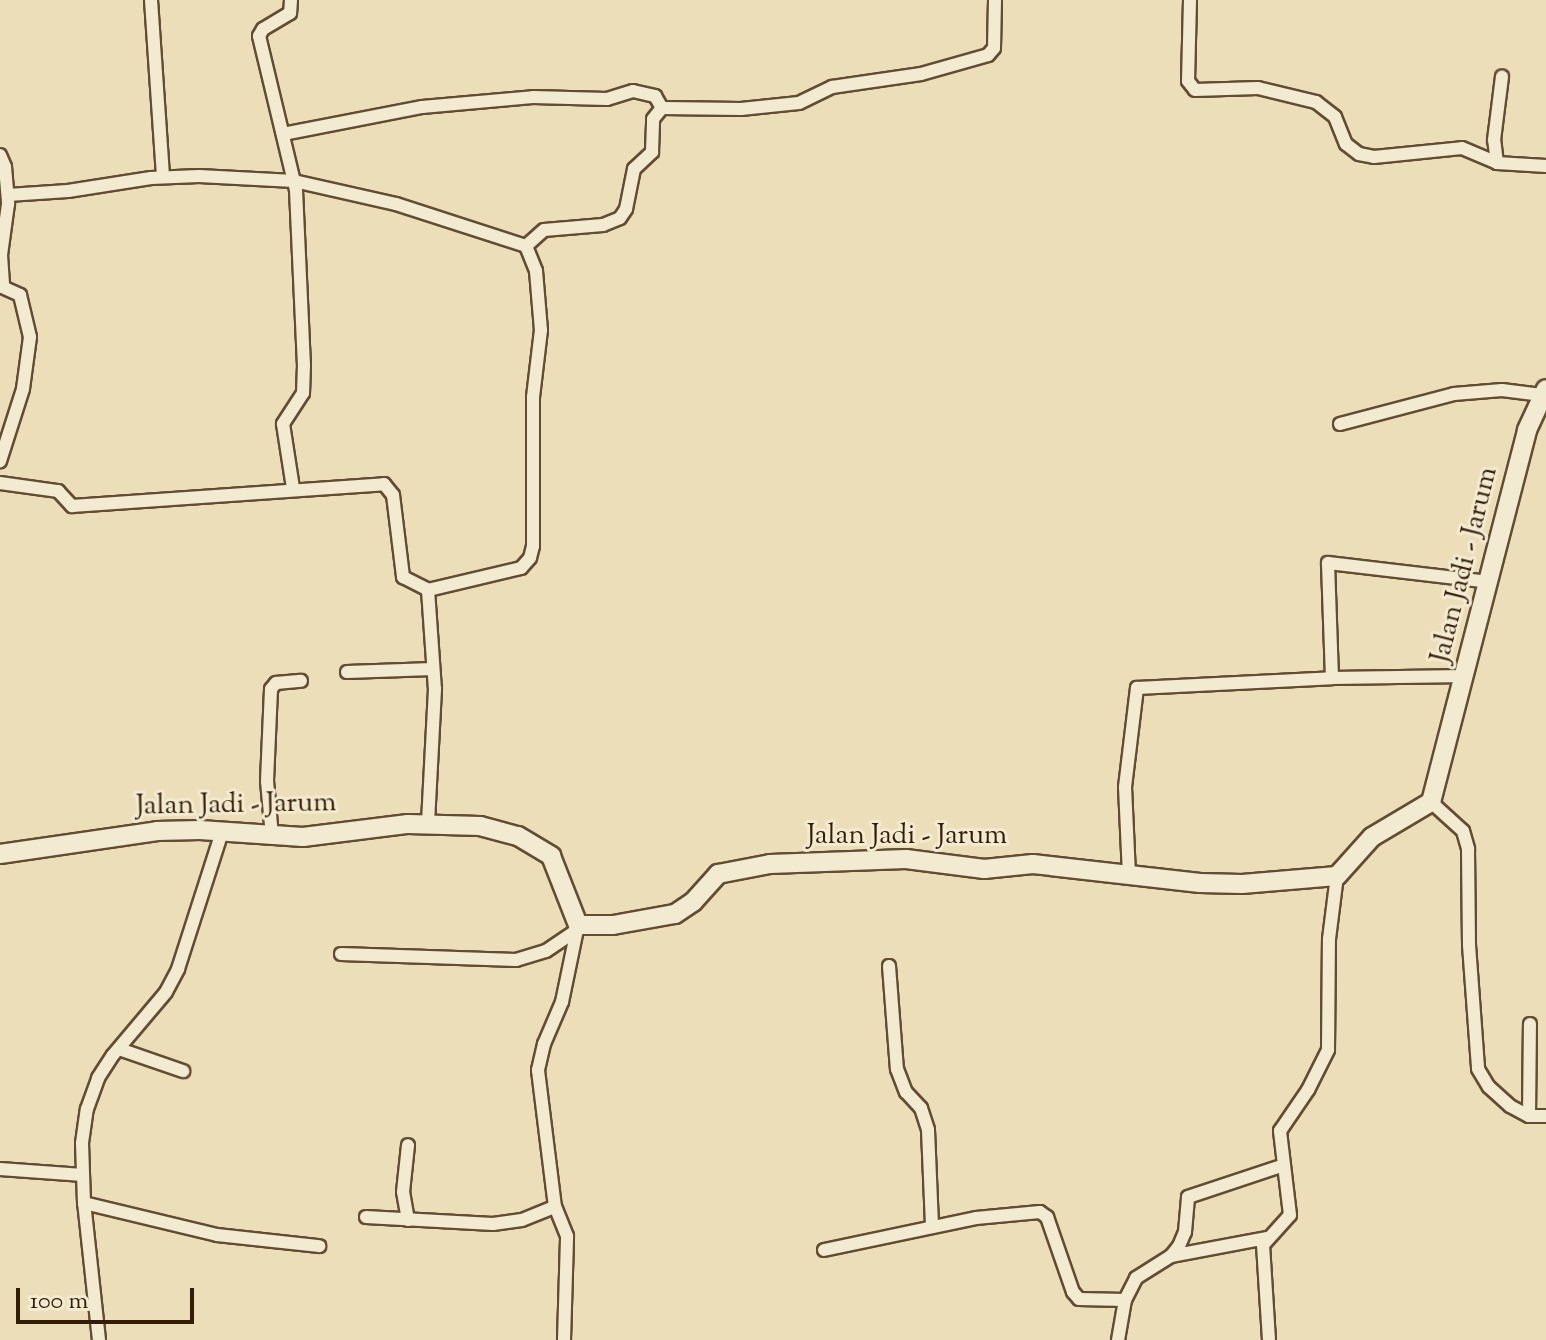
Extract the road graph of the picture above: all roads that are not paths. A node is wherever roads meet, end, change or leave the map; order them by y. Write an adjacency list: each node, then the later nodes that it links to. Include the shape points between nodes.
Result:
1 (151, 0): 11 (street)
2 (291, 0): 7 (street, via 290,13 259,36)
3 (995, 0): 6 (street, via 994,48 988,55 921,74 832,87 799,103)
4 (1190, 0): 9 (street, via 1188,81 1195,90 1258,88 1316,102 1335,117 1346,144 1359,154 1462,148)
5 (1502, 77): 9 (street, via 1494,140)
6 (662, 108): 7 (street, via 655,96 633,91 607,99 519,98 422,107); 14 (street, via 653,119 652,152 634,169 620,218 603,225 544,230)
7 (283, 134): 12 (street)
8 (0, 155): 13 (street)
9 (1497, 163): 10 (street)
10 (1546, 166)
11 (163, 177): 12 (street); 13 (street)
12 (294, 181): 14 (street, via 396,204); 20 (street, via 305,339 303,393 283,424)
13 (8, 195): 15 (street)
14 (526, 246): 22 (street, via 539,287 541,330 533,397 530,558 511,572)
15 (2, 287): 18 (street, via 20,295 30,337 23,389)
16 (1544, 392): 17 (street, via 1454,394); 21 (street, Jalan Jadi - Jarum, via 1527,430)
17 (1340, 424)
18 (0, 461)
19 (0, 483): 20 (street, via 58,491 71,506 185,501)
20 (293, 488): 22 (street, via 387,485 393,495 403,577)
21 (1489, 582): 25 (street, Jalan Jadi - Jarum); 26 (street, via 1328,563)
22 (428, 590): 23 (street)
23 (433, 669): 24 (street); 29 (street, via 435,733)
24 (347, 672)
25 (1466, 676): 26 (street); 28 (street, Jalan Jadi - Jarum)
26 (1332, 678): 33 (street, via 1137,688 1125,787)
27 (301, 681): 31 (street, via 276,683 271,689 267,781)
28 (1431, 802): 34 (street, via 1372,837); 41 (street, via 1463,831 1468,849 1478,1069 1489,1087)
29 (428, 824): 31 (street, Jalan Jadi - Jarum); 35 (street, Jalan Jadi - Jarum, via 480,826 538,845 557,866)
30 (222, 832): 31 (street, Jalan Jadi - Jarum); 32 (street, Jalan Jadi - Jarum, via 157,831); 39 (street, via 178,969)
31 (272, 836)
32 (0, 854)
33 (1129, 875): 34 (street, Jalan Jadi - Jarum, via 1242,884); 35 (street, Jalan Jadi - Jarum, via 1033,864 984,869 906,859 770,864 718,874 675,914)
34 (1337, 876): 44 (street, via 1329,939 1328,1050 1280,1131)
35 (578, 928): 36 (street, via 546,951 516,960); 48 (street, via 562,1002 538,1070)
36 (341, 954)
37 (889, 966): 51 (street, via 897,1069 928,1130)
38 (1530, 1024): 41 (street)
39 (119, 1049): 40 (street); 46 (street, via 98,1078 87,1109)
40 (183, 1071)
41 (1529, 1116): 42 (street)
42 (1546, 1116)
43 (408, 1145): 50 (street, via 403,1192)
44 (1284, 1165): 52 (street, via 1290,1215); 55 (street, via 1188,1197 1185,1232)
45 (0, 1169): 46 (street)
46 (83, 1175): 47 (street)
47 (84, 1203): 53 (street, via 217,1235); 57 (street)
48 (555, 1207): 50 (street, via 493,1224); 58 (street, via 567,1236)
49 (366, 1217): 50 (street)
50 (408, 1220)
51 (932, 1227): 54 (street); 56 (street, via 1040,1212 1047,1217 1079,1299)
52 (1267, 1238): 55 (street); 60 (street, via 1263,1249)
53 (319, 1246)
54 (824, 1250)
55 (1171, 1256): 56 (street, via 1136,1278)
56 (1125, 1300): 59 (street)
57 (99, 1340)
58 (564, 1340)
59 (1118, 1340)
60 (1269, 1340)

